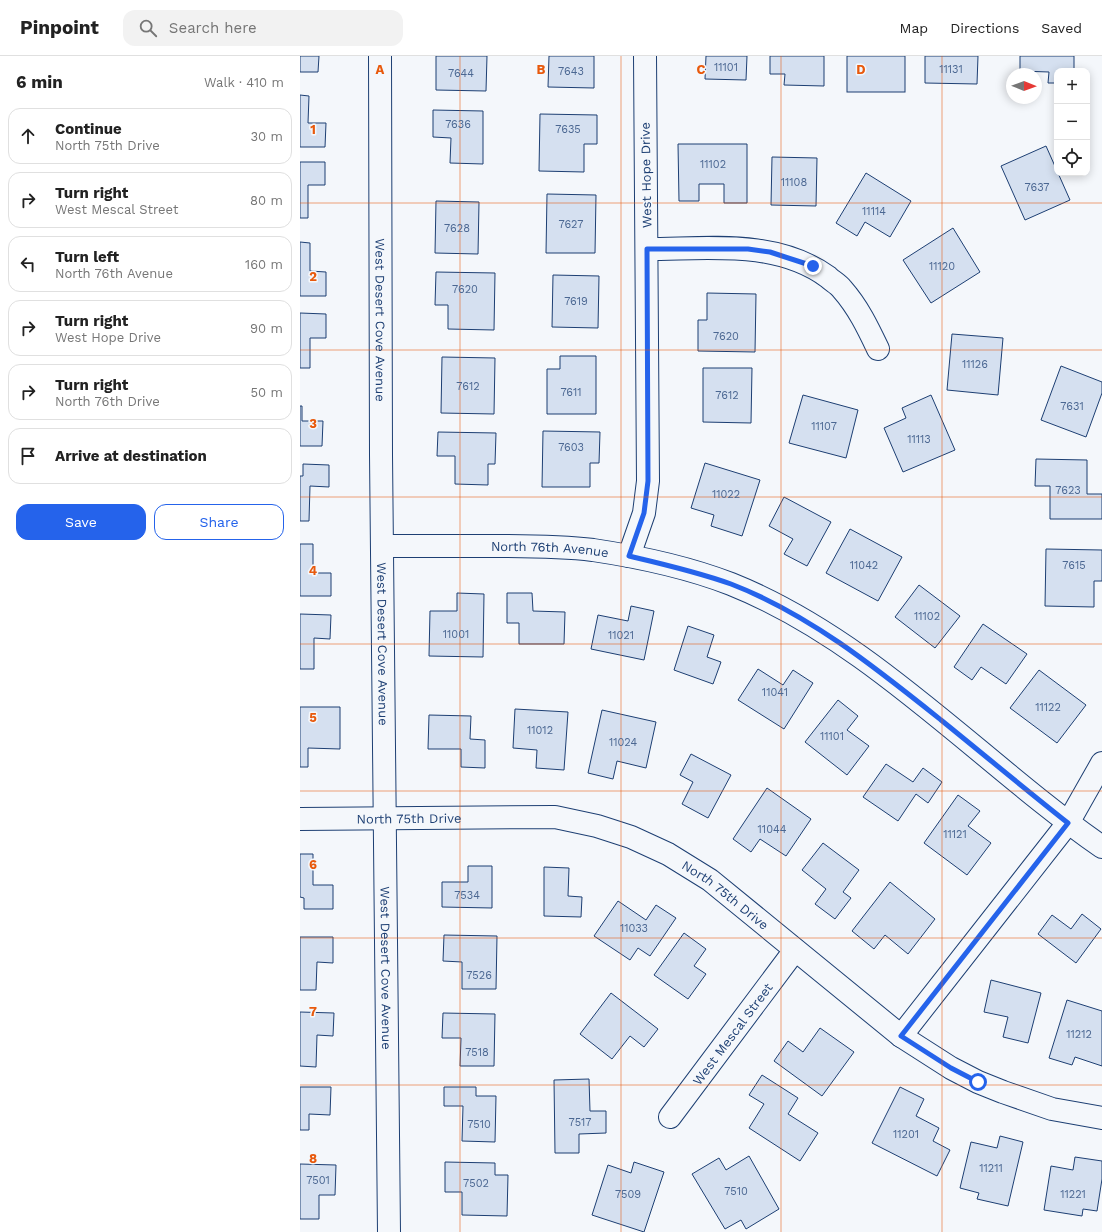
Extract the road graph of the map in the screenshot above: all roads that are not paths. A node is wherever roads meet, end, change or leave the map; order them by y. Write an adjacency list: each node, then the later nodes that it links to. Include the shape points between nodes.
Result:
1 (380, 56): 5 (street, West Desert Cove Avenue)
2 (645, 56): 3 (street, West Hope Drive)
3 (647, 249): 4 (street, via 748,249 770,252 813,266 841,287 862,316); 6 (street, West Hope Drive, via 648,481 644,513)
4 (878, 349)
5 (382, 546): 6 (street, North 76th Avenue, via 557,547); 8 (street, West Desert Cove Avenue)
6 (629, 556): 10 (street, North 76th Avenue, via 732,584 784,609 832,638 877,668)
7 (1102, 763): 10 (street)
8 (385, 818): 9 (street, North 75th Drive); 12 (street, North 75th Drive, via 555,818 598,826 631,837 668,854 710,880); 16 (street, West Desert Cove Avenue)
9 (300, 819)
10 (1068, 823): 11 (street); 13 (street)
11 (1102, 847)
12 (795, 950): 13 (street, North 75th Drive); 14 (street, West Mescal Street)
13 (901, 1036): 15 (street, North 75th Drive, via 978,1082 1052,1108)
14 (670, 1116)
15 (1102, 1118)
16 (389, 1232)

